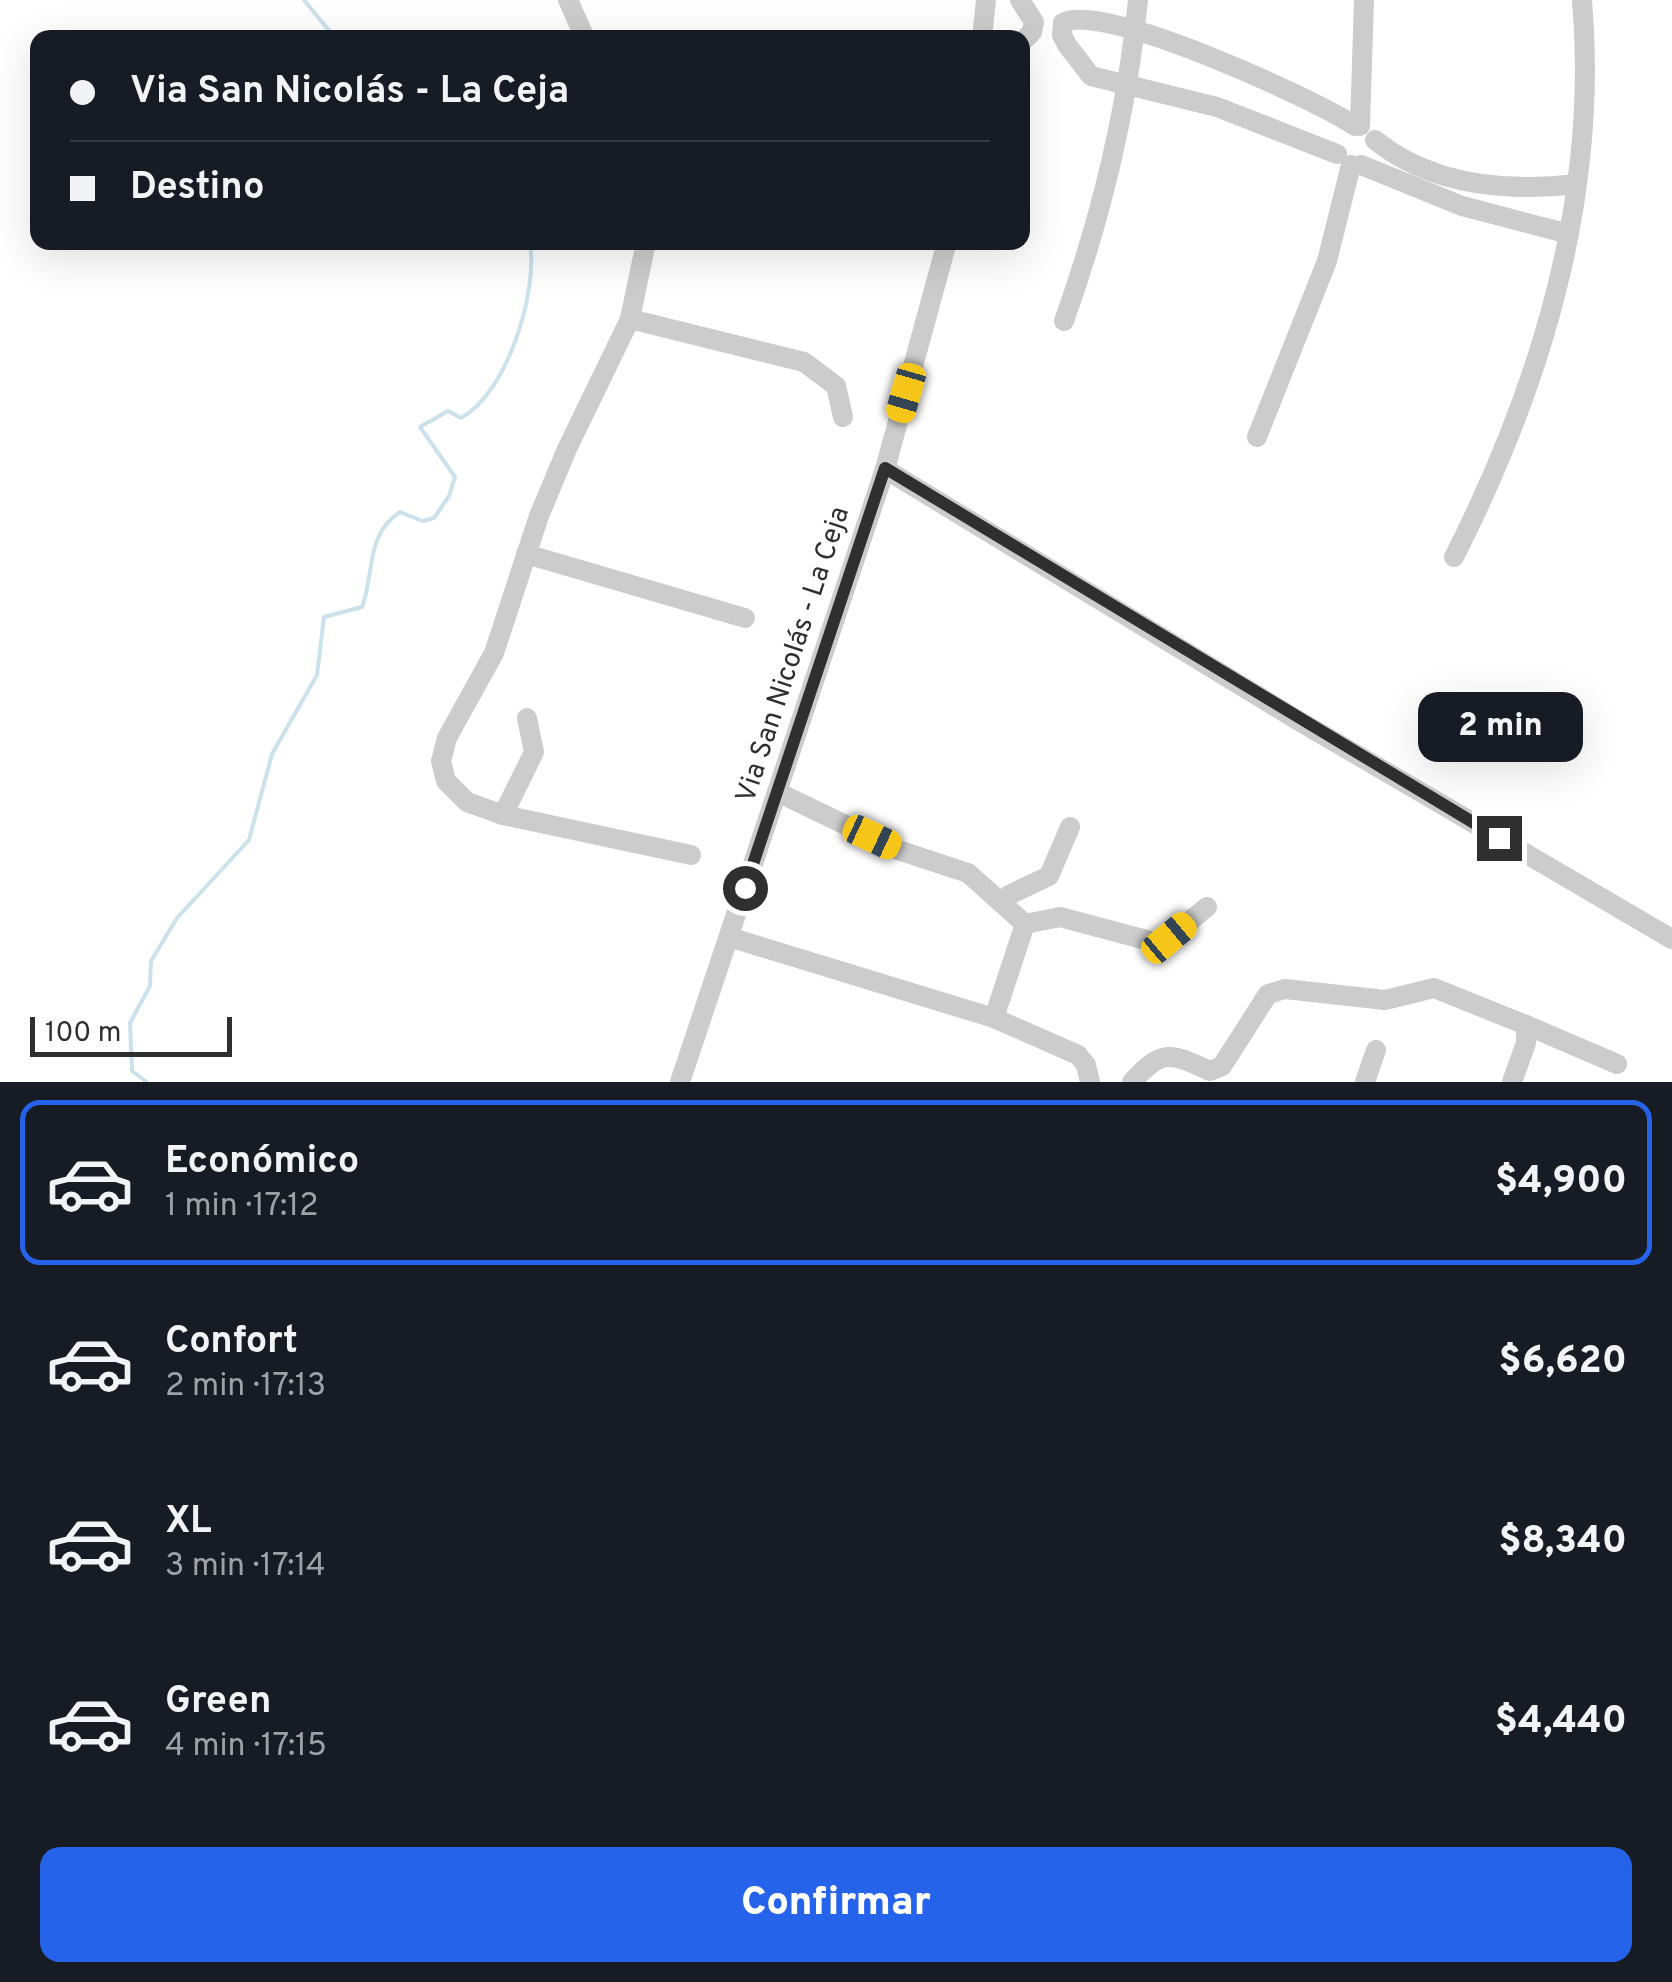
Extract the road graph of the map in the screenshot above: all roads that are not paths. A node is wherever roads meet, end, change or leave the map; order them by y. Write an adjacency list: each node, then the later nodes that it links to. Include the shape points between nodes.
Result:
1 (568, 0): 7 (street)
2 (986, 0): 8 (street)
3 (1020, 0): 9 (street)
4 (1364, 0): 11 (street)
5 (1582, 0): 13 (street)
6 (1137, 9): 9 (street, via 1076,13); 10 (street); 11 (street, via 1251,64)
7 (583, 30)
8 (983, 30)
9 (1047, 30): 10 (street, via 1086,72)
10 (1129, 86): 12 (street, via 1217,107); 18 (street, via 1099,221)
11 (1363, 131): 12 (street, via 1374,153); 12 (street, via 1338,135); 13 (street, via 1412,164 1462,181 1513,188)
12 (1350, 162): 14 (street, via 1462,206); 20 (street, via 1327,262)
13 (1576, 184): 14 (street)
14 (1570, 234): 23 (street, via 1546,340 1518,418)
15 (644, 250): 17 (street)
16 (945, 250): 21 (street, Via San Nicolás - La Ceja)
17 (630, 320): 19 (street, via 804,362 836,386); 22 (street, via 567,449)
18 (1064, 321)
19 (843, 417)
20 (1258, 438)
21 (885, 468): 26 (street, Via San Nicolás - La Ceja); 34 (street)
22 (526, 554): 24 (street); 27 (street, via 494,654 448,738 442,762 455,792)
23 (1454, 556)
24 (745, 618)
25 (527, 718): 27 (street, via 534,752)
26 (777, 792): 30 (street, via 898,850 968,874); 33 (street, Via San Nicolás - La Ceja)
27 (504, 815): 29 (street)
28 (1070, 827): 30 (street, via 1049,876)
29 (691, 856)
30 (1002, 903): 32 (street)
31 (1207, 907): 32 (street, via 1154,942 1060,917)
32 (1025, 924): 35 (street)
33 (729, 937): 35 (street); 39 (street, Via San Nicolás - La Ceja)
34 (1672, 939)
35 (994, 1018): 40 (street, via 1078,1055)
36 (1526, 1025): 38 (street); 41 (street, via 1434,988 1386,1000 1285,988 1257,1007 1222,1066 1210,1072 1173,1055 1152,1060); 43 (street)
37 (1376, 1050): 42 (street)
38 (1616, 1064)
39 (680, 1082)
40 (1090, 1082)
41 (1132, 1082)
42 (1365, 1082)
43 (1512, 1082)

